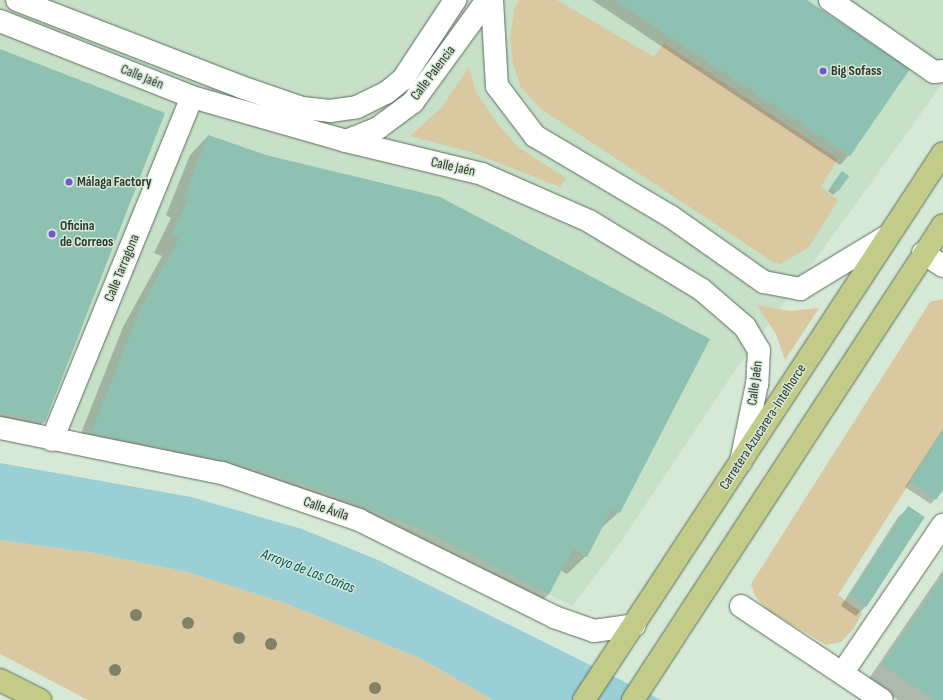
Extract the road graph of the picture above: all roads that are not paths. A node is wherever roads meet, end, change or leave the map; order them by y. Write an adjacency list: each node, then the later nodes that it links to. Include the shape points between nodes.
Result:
1 (17, 0): 2 (street, via 241,87 302,108 330,111 357,108 386,94 403,79)
2 (455, 0)
3 (487, 0): 9 (street, Calle Palencia, via 413,102 378,128)
4 (492, 0): 12 (street, via 497,86 535,136 670,216 764,282 800,289)
5 (830, 0): 7 (street, via 934,72)
6 (0, 21): 8 (street, Calle Jaén)
7 (943, 71)
8 (192, 97): 9 (street, Calle Jaén); 16 (street, Calle Tarragona)
9 (346, 141): 17 (street, Calle Jaén, via 482,174 589,221 701,289 745,327 759,350 757,384)
10 (943, 154): 12 (main road, Carretera Azucarera-Intelhorce)
11 (943, 225): 13 (main road)
12 (886, 237): 17 (main road, Carretera Azucarera-Intelhorce)
13 (923, 253): 14 (street); 23 (main road)
14 (943, 266)
15 (0, 428): 16 (street, Calle Ávila)
16 (52, 440): 20 (street, Calle Ávila, via 222,473 360,520 554,617 594,631)
17 (741, 462): 20 (main road, Carretera Azucarera-Intelhorce)
18 (943, 525): 21 (street)
19 (742, 606): 21 (street)
20 (635, 625): 25 (main road, Carretera Azucarera-Intelhorce)
21 (843, 672): 26 (street)
22 (0, 680): 24 (main road)
23 (638, 692)
24 (40, 700)
25 (584, 700)
26 (882, 700)

